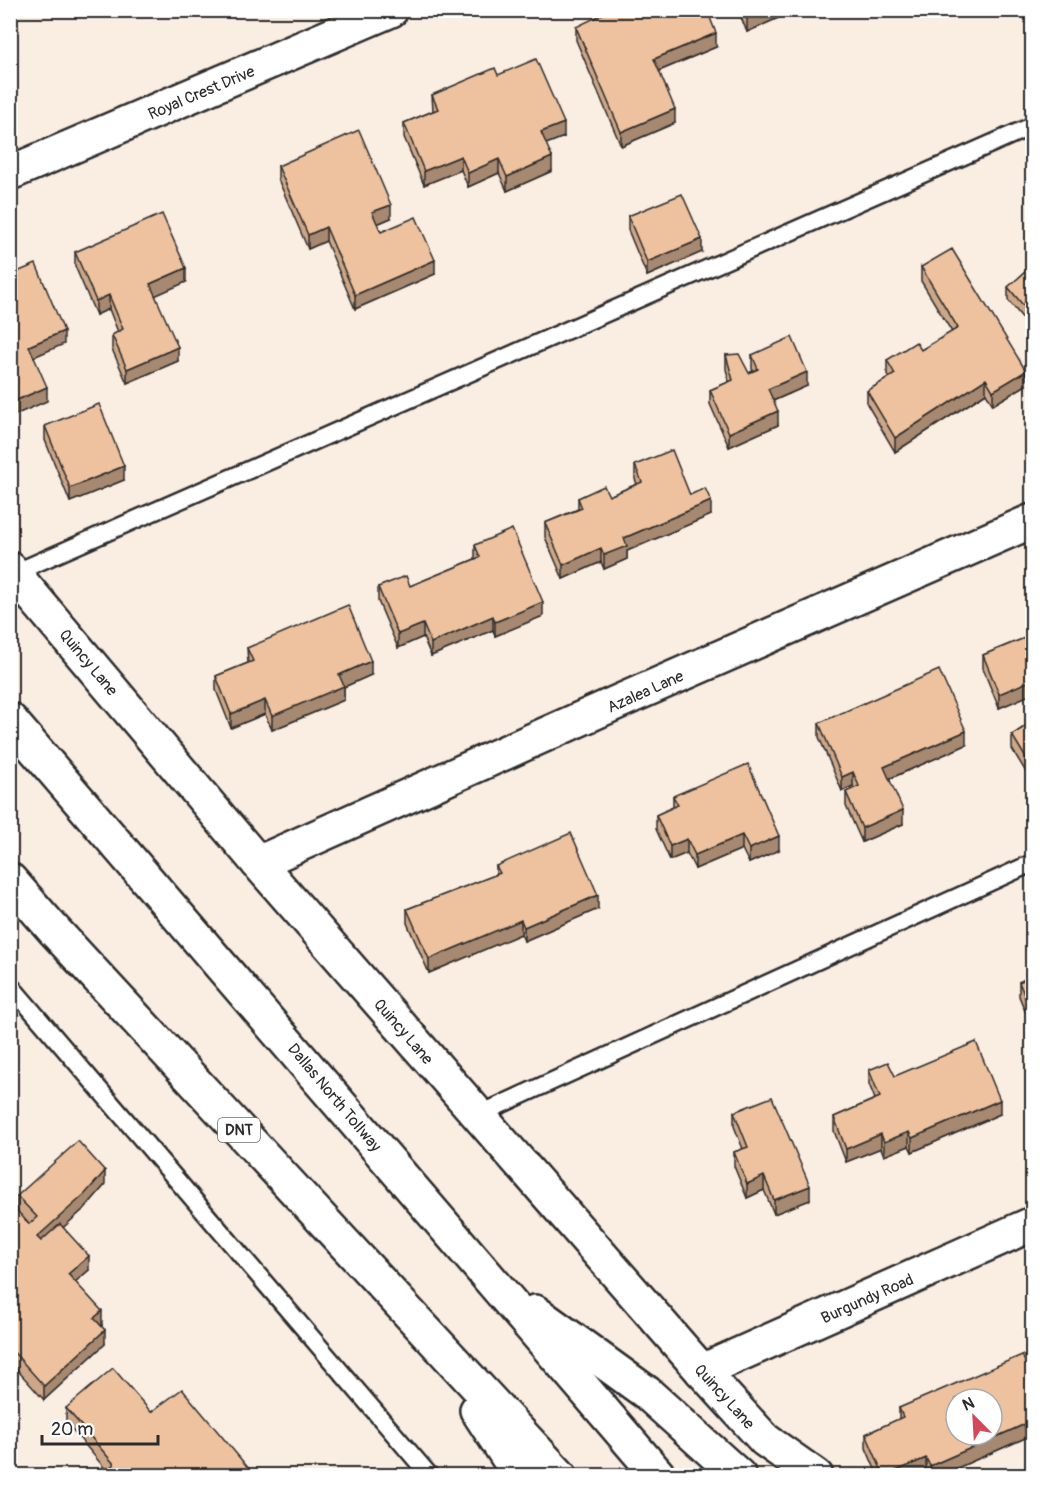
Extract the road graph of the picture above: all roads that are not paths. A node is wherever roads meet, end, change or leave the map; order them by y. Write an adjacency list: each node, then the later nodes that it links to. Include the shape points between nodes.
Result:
1 (391, 10): 3 (main road, Royal Crest Drive)
2 (1032, 126): 5 (lane)
3 (10, 173)
4 (1032, 521): 7 (main road, Azalea Lane)
5 (12, 571): 7 (main road, Quincy Lane)
6 (10, 720): 13 (main road, Dallas North Tollway)
7 (258, 863): 11 (main road, Quincy Lane)
8 (1032, 863): 11 (lane)
9 (10, 880): 14 (main road, DNT)
10 (10, 985): 16 (lane)
11 (478, 1115): 15 (main road, Quincy Lane)
12 (1032, 1224): 15 (main road, Burgundy Road)
13 (492, 1282): 19 (main road, Dallas North Tollway); 20 (main road, via 647,1393)
14 (427, 1333): 17 (main road); 18 (main road, DNT)
15 (702, 1371): 21 (main road, Quincy Lane, via 765,1440)
16 (430, 1476)
17 (520, 1476)
18 (560, 1476)
19 (659, 1476)
20 (739, 1476)
21 (816, 1476)

